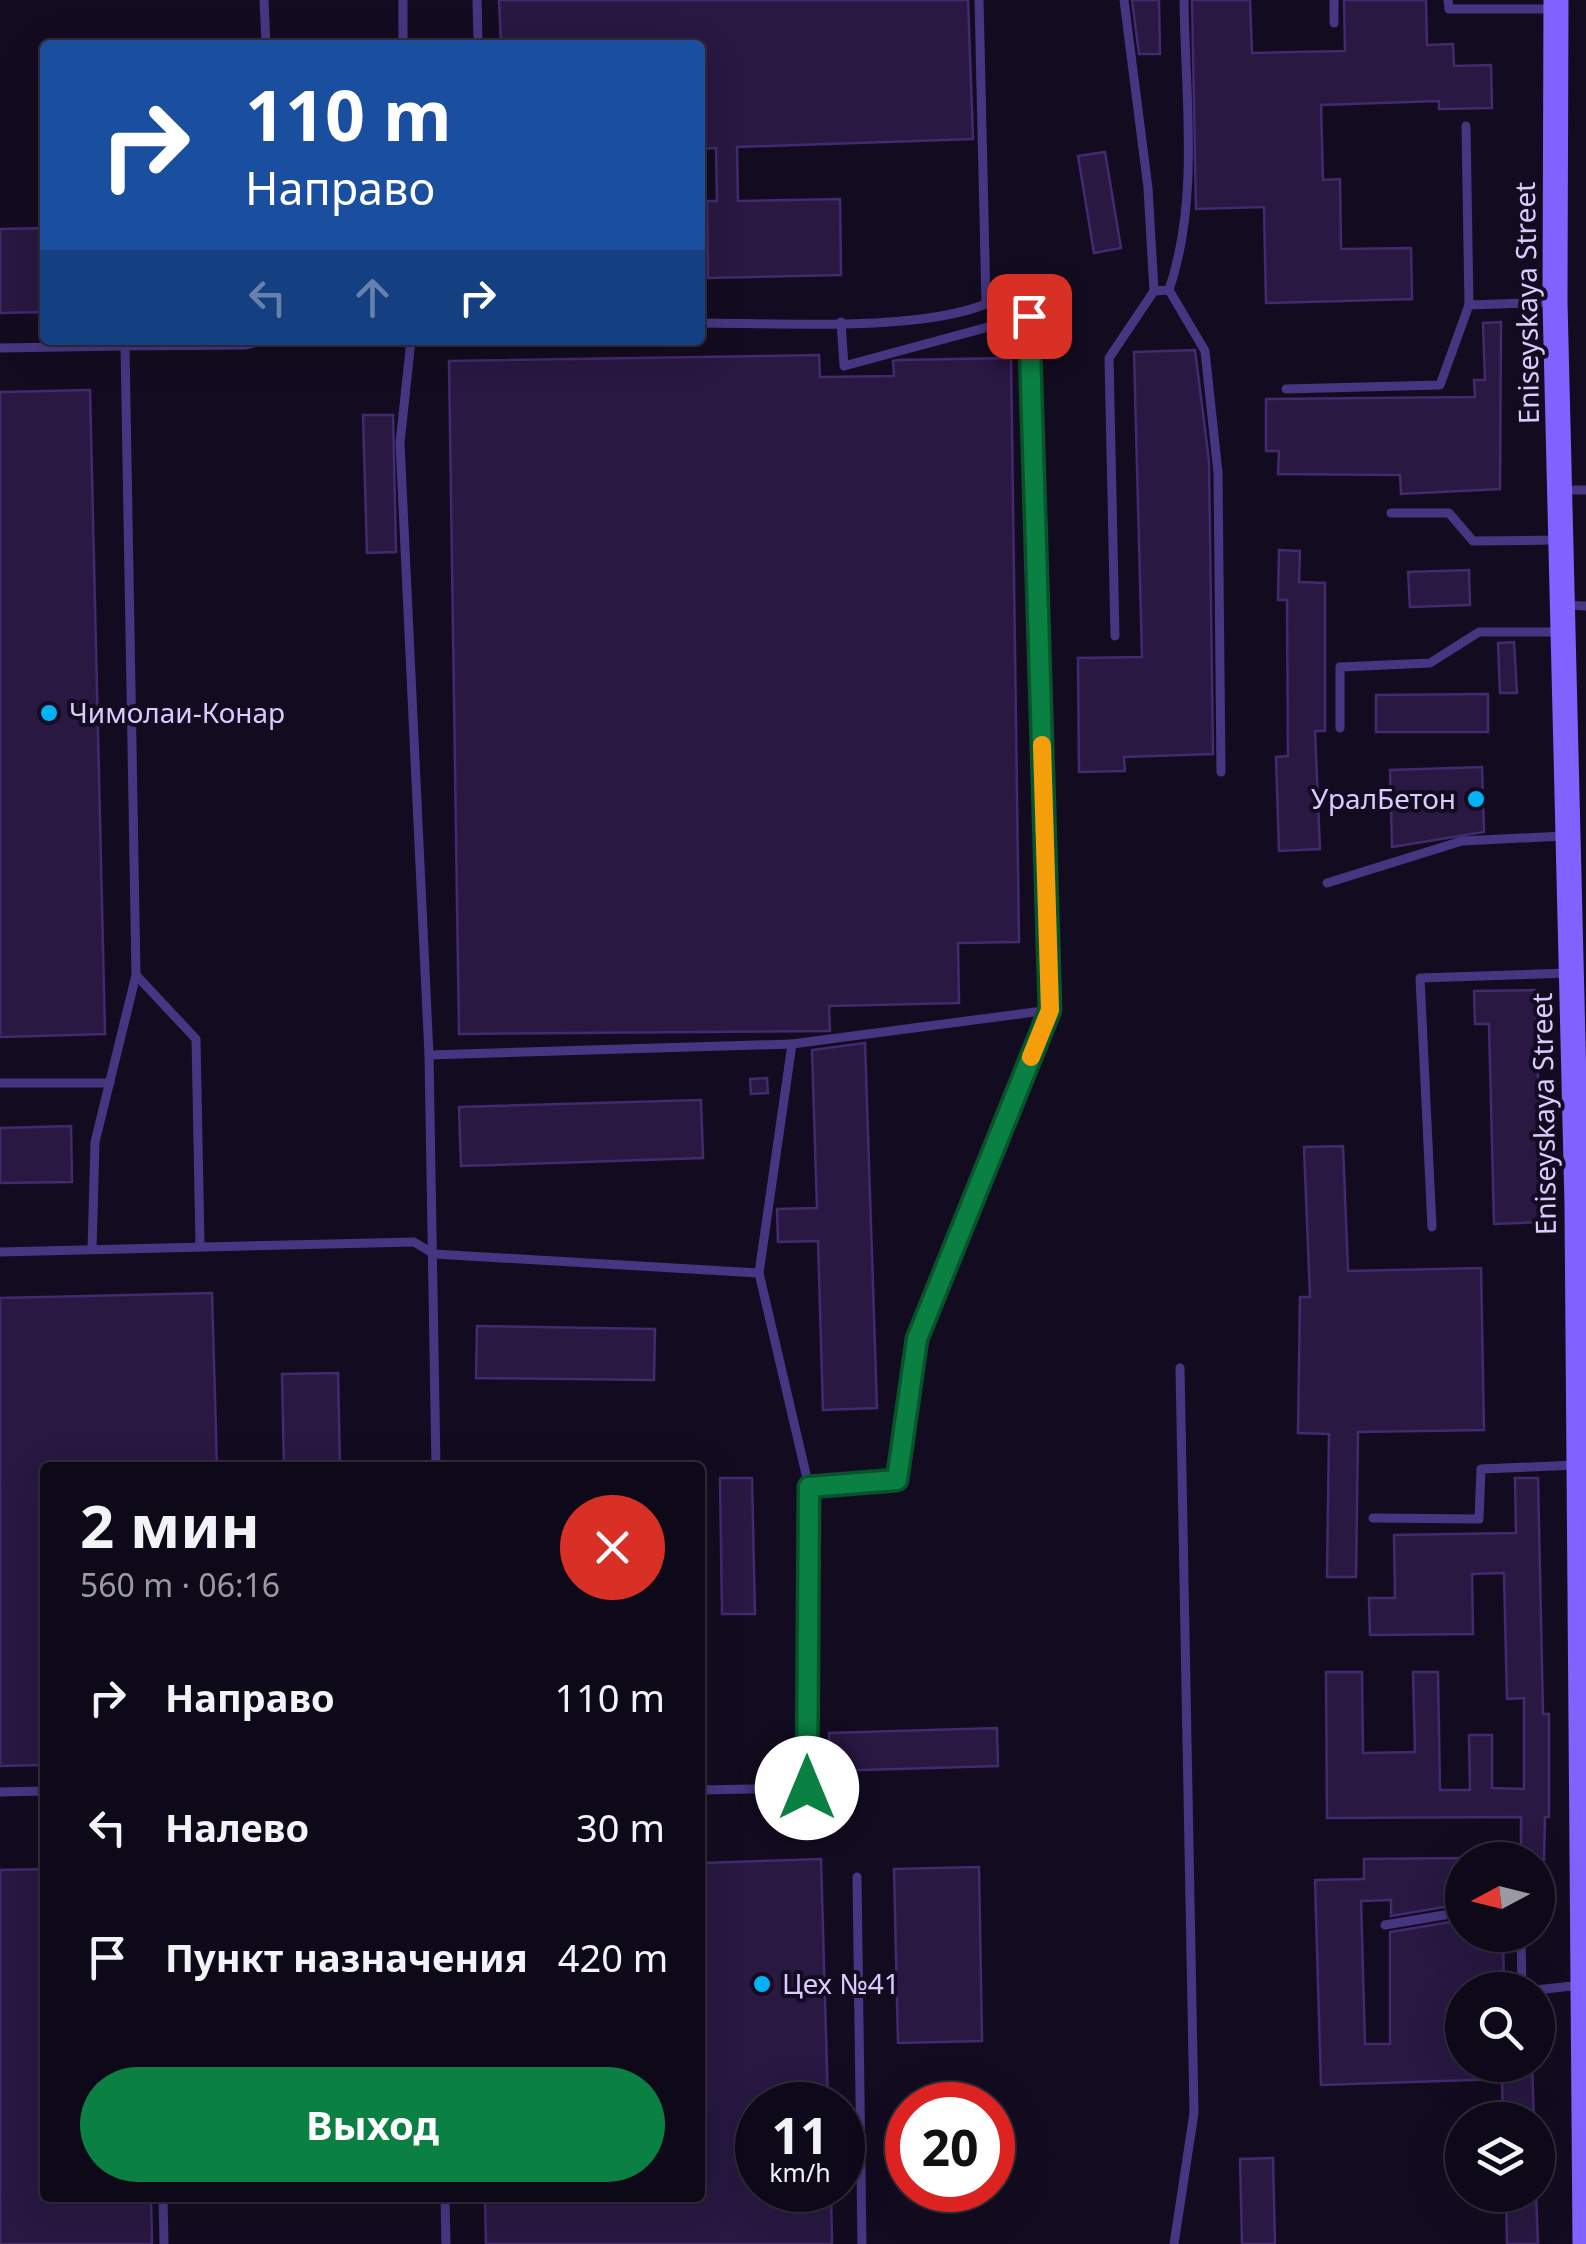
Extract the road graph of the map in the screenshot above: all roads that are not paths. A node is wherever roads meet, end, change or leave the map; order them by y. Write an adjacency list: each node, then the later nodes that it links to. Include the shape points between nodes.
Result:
1 (264, 0): 11 (lane)
2 (404, 0): 12 (lane)
3 (477, 0): 13 (lane)
4 (979, 0): 19 (lane, via 986,304 959,315)
5 (1124, 0): 16 (lane)
6 (1184, 0): 15 (lane, via 1187,212)
7 (1334, 0): 10 (lane)
8 (1448, 0): 9 (lane, via 1449,8)
9 (1556, 4): 17 (street, Eniseyskaya Street)
10 (1334, 23)
11 (266, 40)
12 (404, 40)
13 (478, 40)
14 (1466, 126): 18 (lane)
15 (1170, 290): 16 (lane); 34 (lane, via 1204,351 1218,473)
16 (1154, 291): 32 (lane, via 1108,358)
17 (1555, 302): 18 (lane); 26 (street, Eniseyskaya Street)
18 (1469, 304): 25 (lane, via 1440,386)
19 (840, 322): 20 (lane); 40 (lane, via 844,366 1029,316)
20 (705, 323)
21 (246, 345): 23 (lane)
22 (410, 345): 42 (lane, via 400,444)
23 (124, 346): 24 (lane); 39 (lane)
24 (0, 348)
25 (1286, 388)
26 (1560, 490): 27 (lane); 29 (street, Eniseyskaya Street)
27 (1586, 490)
28 (1391, 513): 29 (lane, via 1449,513 1473,541)
29 (1560, 540): 30 (street, Eniseyskaya Street)
30 (1574, 605): 31 (street, Eniseyskaya Street)
31 (1562, 632): 33 (lane, via 1479,632 1430,663 1340,667); 35 (street, Eniseyskaya Street)
32 (1115, 636)
33 (1340, 728)
34 (1221, 772)
35 (1566, 836): 36 (lane, via 1462,841); 37 (street, Eniseyskaya Street)
36 (1327, 883)
37 (1577, 888): 38 (street, Eniseyskaya Street)
38 (1570, 972): 45 (street, Eniseyskaya Street); 47 (lane, via 1420,978)
39 (136, 975): 43 (lane); 49 (lane, via 196,1039)
40 (1050, 1010): 41 (lane); 57 (lane, via 917,1339 897,1480)
41 (792, 1044): 42 (lane); 53 (lane)
42 (429, 1055): 52 (lane)
43 (110, 1082): 44 (lane); 50 (lane, via 95,1142)
44 (0, 1083)
45 (1581, 1152): 46 (street, Eniseyskaya Street)
46 (1581, 1205): 48 (street, Eniseyskaya Street)
47 (1432, 1227)
48 (1582, 1238): 56 (street, Eniseyskaya Street)
49 (200, 1245): 50 (lane); 52 (lane, via 414,1242)
50 (92, 1249): 51 (lane)
51 (0, 1252)
52 (434, 1254): 53 (lane); 55 (lane)
53 (759, 1273): 57 (lane)
54 (1180, 1368): 73 (lane, via 1194,2113)
55 (436, 1462)
56 (1579, 1464): 58 (lane, via 1481,1469 1480,1519); 65 (street, Eniseyskaya Street)
57 (809, 1487): 59 (lane, via 807,1788)
58 (1373, 1518)
59 (705, 1790)
60 (40, 1791): 61 (lane)
61 (0, 1792)
62 (857, 1878): 72 (lane)
63 (1445, 1915): 64 (lane)
64 (1384, 1925)
65 (1584, 1985): 66 (lane); 69 (street, Eniseyskaya Street)
66 (1555, 1988)
67 (163, 2202): 70 (lane)
68 (445, 2202): 71 (lane)
69 (1585, 2232)
70 (164, 2244)
71 (446, 2244)
72 (862, 2244)
73 (1174, 2244)

